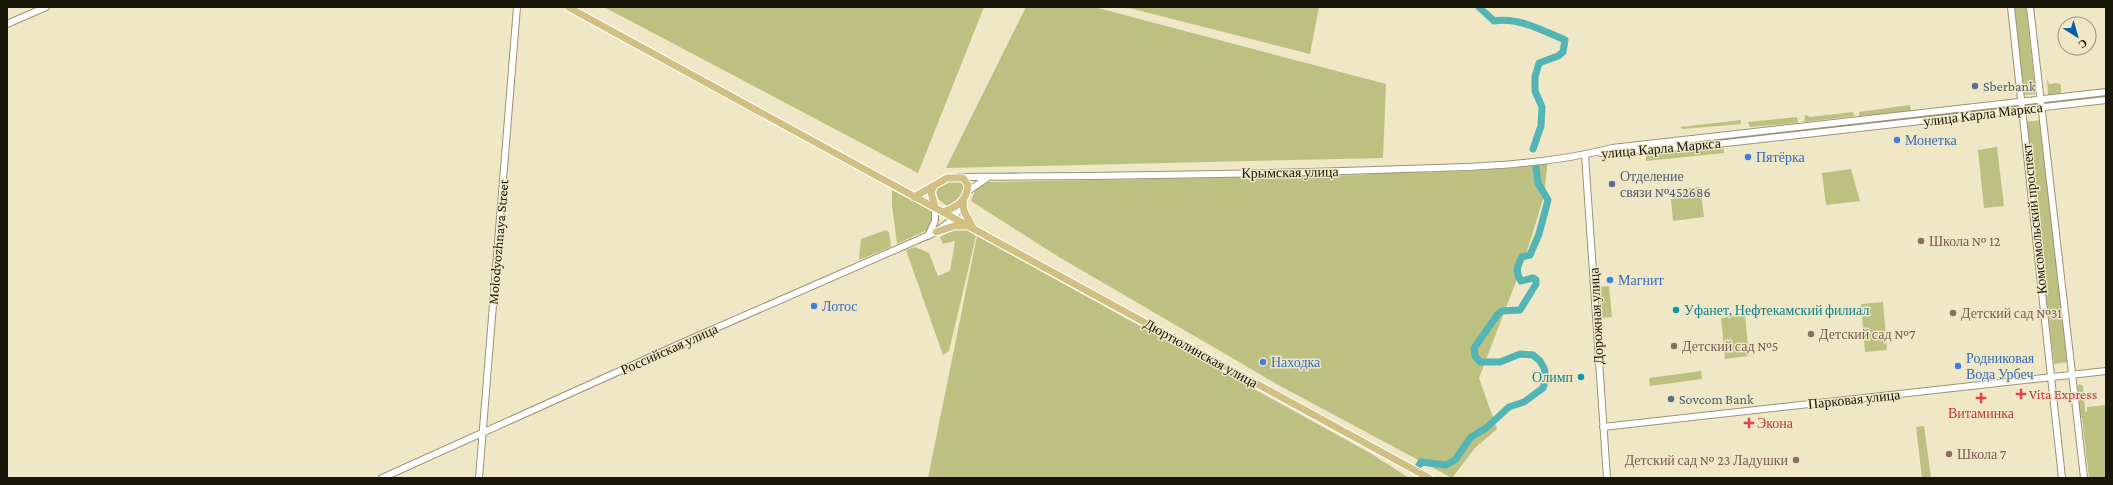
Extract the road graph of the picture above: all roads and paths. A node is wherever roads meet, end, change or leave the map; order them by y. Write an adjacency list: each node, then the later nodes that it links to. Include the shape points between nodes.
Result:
1 (46, 7): 6 (main road)
2 (517, 7): 32 (main road, Molodyozhnaya Street)
3 (568, 7): 20 (main road)
4 (2011, 7): 10 (main road, Комсомольский проспект)
5 (2030, 7): 8 (main road, Комсомольский проспект)
6 (7, 24)
7 (2106, 92): 8 (main road, улица Карла Маркса)
8 (2041, 99): 10 (main road, улица Карла Маркса); 11 (main road, Комсомольский проспект)
9 (2106, 100): 11 (main road, улица Карла Маркса)
10 (2022, 102): 12 (main road, Комсомольский проспект); 13 (main road, улица Карла Маркса)
11 (2042, 106): 12 (main road, улица Карла Маркса); 29 (main road, Комсомольский проспект)
12 (2022, 109): 14 (main road, улица Карла Маркса); 30 (main road, Комсомольский проспект)
13 (1771, 129): 14 (main road); 15 (main road, улица Карла Маркса, via 1612,148)
14 (1772, 138): 15 (main road, улица Карла Маркса, via 1645,151)
15 (1587, 154): 17 (main road, Крымская улица, via 1465,166 1312,172); 31 (main road, Дорожная улица)
16 (957, 177): 17 (main road, Крымская улица); 18 (main road, via 947,178); 19 (main road, via 966,181)
17 (990, 177): 19 (main road)
18 (934, 186): 20 (main road); 22 (main road, via 931,192)
19 (968, 191): 21 (main road)
20 (914, 198): 22 (main road)
21 (963, 200): 23 (main road, via 957,206); 24 (main road); 25 (main road, via 964,211)
22 (935, 207): 23 (main road); 27 (main road, via 935,221)
23 (943, 212): 24 (main road, Дюртюлинская улица)
24 (954, 218): 25 (main road, Дюртюлинская улица); 26 (main road, Российская улица)
25 (973, 228): 26 (main road, via 964,224); 35 (main road, Дюртюлинская улица)
26 (936, 232): 27 (main road, Российская улица)
27 (928, 236): 32 (main road, Российская улица)
28 (2106, 371): 29 (main road, Парковая улица)
29 (2073, 374): 30 (main road, Парковая улица); 38 (main road, Комсомольский проспект)
30 (2052, 376): 31 (main road, Парковая улица); 37 (main road, Комсомольский проспект)
31 (1603, 427): 36 (main road, Дорожная улица)
32 (483, 432): 33 (main road, Российская улица); 34 (main road, Molodyozhnaya Street)
33 (382, 478)
34 (478, 478)
35 (1429, 478)
36 (1607, 478)
37 (2062, 478)
38 (2084, 478)

